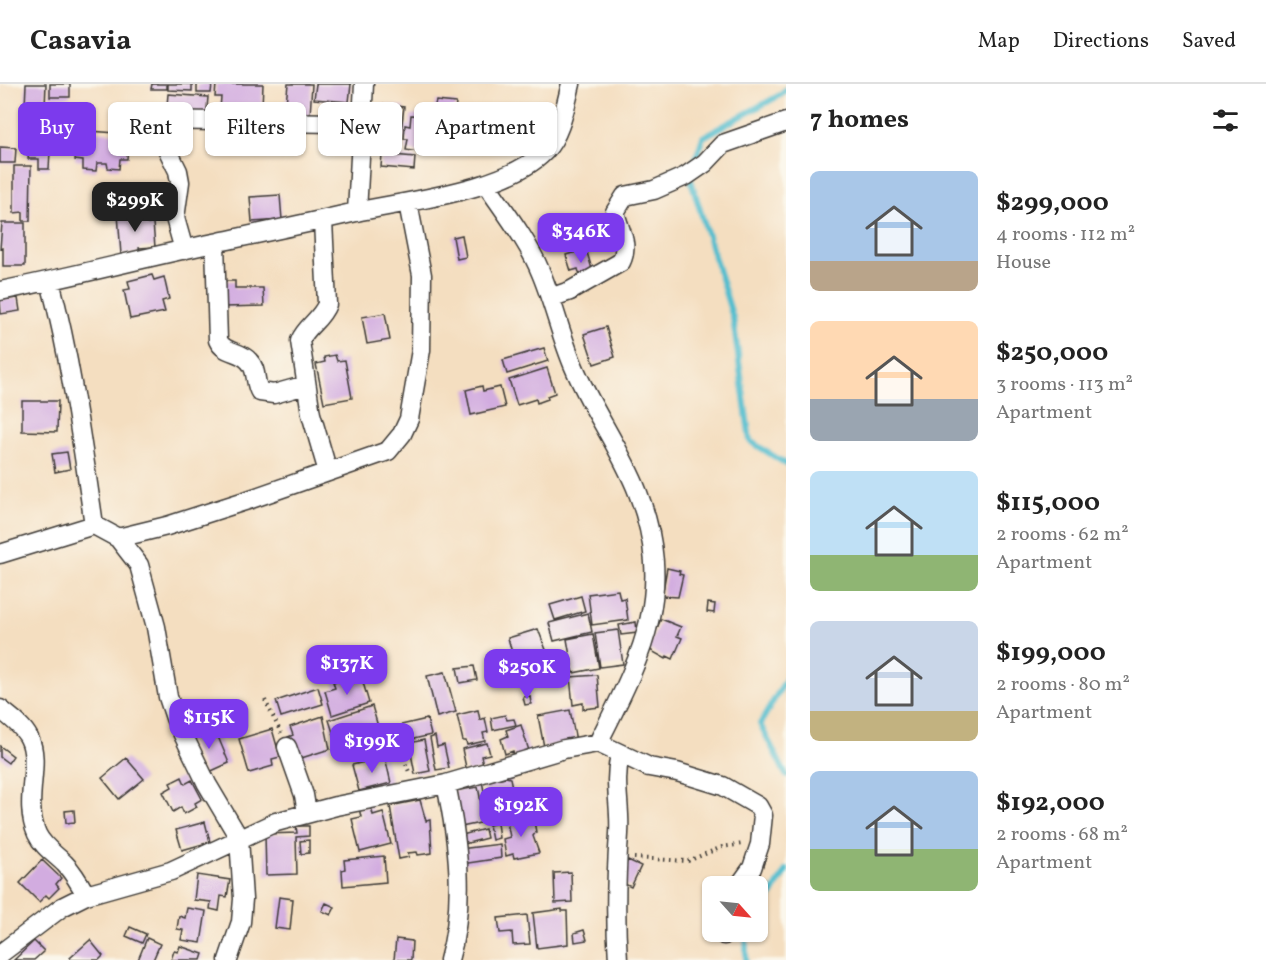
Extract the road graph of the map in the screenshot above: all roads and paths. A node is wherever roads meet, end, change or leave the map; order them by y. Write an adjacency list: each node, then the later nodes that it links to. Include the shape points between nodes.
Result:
1 (364, 84): 3 (street)
2 (571, 84): 7 (street, via 560,127 544,152)
3 (362, 102)
4 (786, 122): 15 (street, via 723,144 686,176 654,190 625,196 615,212 626,242 621,262)
5 (318, 123): 12 (street, via 153,120 178,171 175,218)
6 (359, 156): 9 (street)
7 (486, 184): 8 (street); 15 (street, via 528,247)
8 (408, 203): 9 (street); 17 (street, via 420,265 423,308 416,388 409,419 388,451)
9 (357, 212): 10 (street)
10 (323, 221): 11 (street); 16 (street, via 327,304 322,316 300,341)
11 (215, 243): 12 (street); 16 (street, via 221,346 250,361 260,392 274,394)
12 (184, 249): 13 (street)
13 (50, 281): 14 (street); 18 (street, via 63,330)
14 (0, 291)
15 (550, 298): 24 (street, via 573,366 638,494 652,549 654,601 650,628)
16 (306, 385): 17 (street)
17 (328, 472): 19 (street, via 211,512)
18 (94, 525): 19 (street); 20 (street)
19 (118, 538): 30 (street, via 139,565 175,718)
20 (0, 554)
21 (265, 700): 25 (path)
22 (0, 709): 34 (street, via 18,723 29,738 34,755 30,795 36,832)
23 (386, 734): 28 (path, via 401,753)
24 (598, 743): 26 (street); 27 (street)
25 (287, 747): 29 (street)
26 (620, 755): 31 (street, via 649,767 715,783 748,798 763,815); 32 (street, via 616,773)
27 (446, 783): 28 (street); 37 (street, via 458,851 455,933)
28 (414, 789): 29 (street)
29 (307, 813): 30 (street)
30 (239, 838): 34 (street, via 171,871); 36 (street, via 241,922)
31 (760, 844): 32 (path, via 731,844 688,861); 33 (street)
32 (616, 857): 38 (street)
33 (746, 876)
34 (86, 895): 35 (street, via 62,907)
35 (0, 954)
36 (228, 960)
37 (449, 960)
38 (618, 960)

